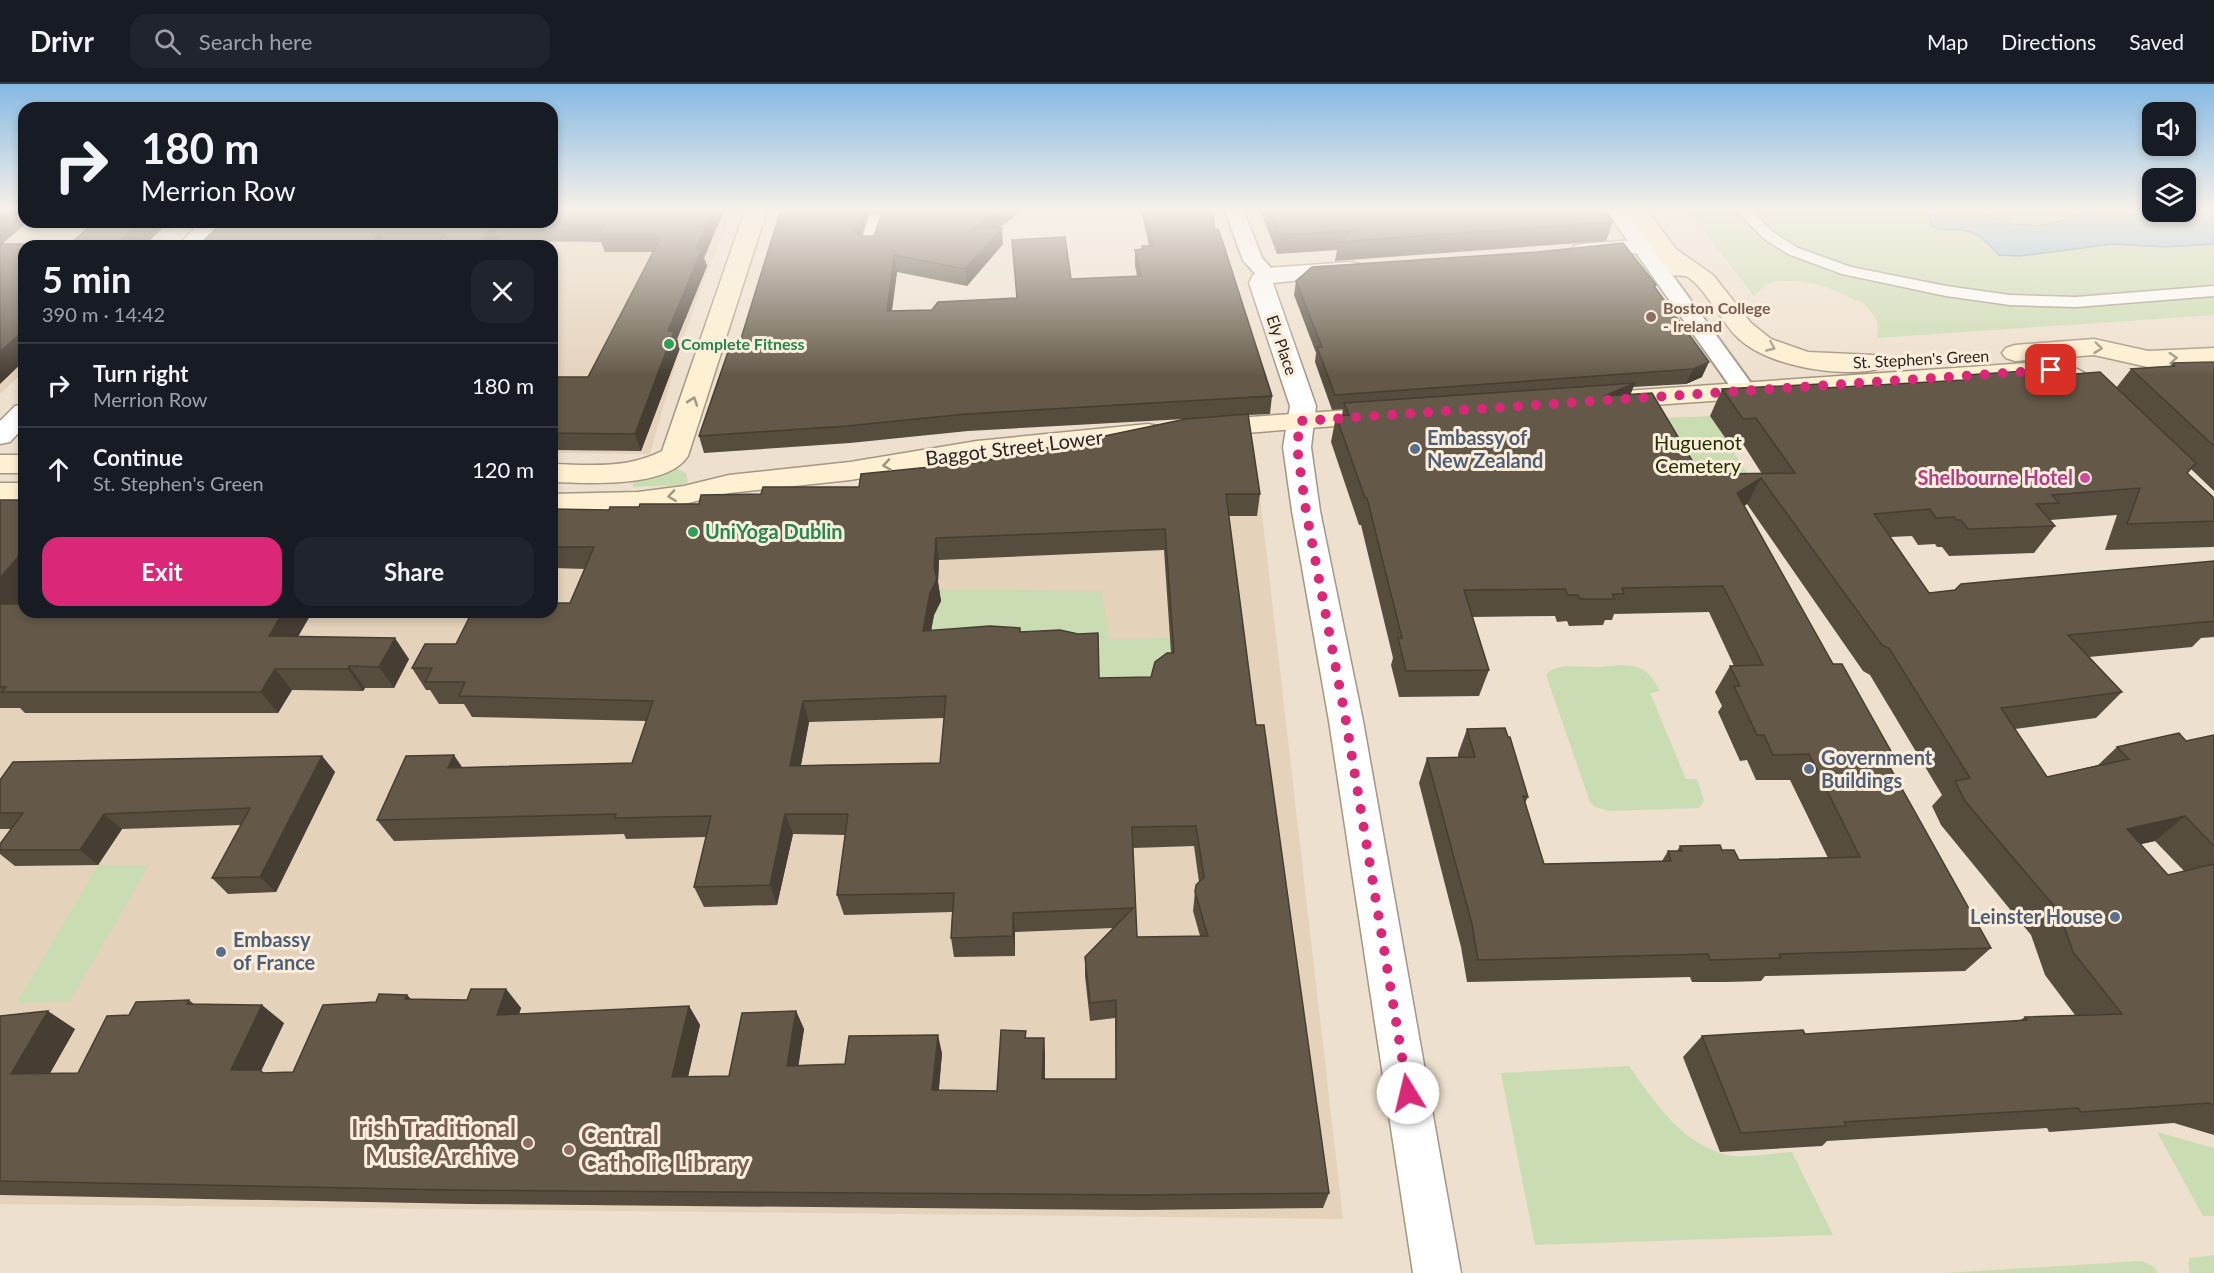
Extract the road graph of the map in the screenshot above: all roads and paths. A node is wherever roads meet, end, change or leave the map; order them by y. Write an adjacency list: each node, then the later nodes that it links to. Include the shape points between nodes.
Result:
1 (738, 265): 19 (main road, one-way to 1)
2 (1258, 265): 8 (street)
3 (1670, 265): 13 (main road, St. Stephen's Green, via 1756,372)
4 (1683, 265): 11 (main road, St. Stephen's Green, one-way to 11, via 1706,280 1749,335 1789,354 1818,361 1858,363)
5 (1830, 265): 7 (street)
6 (1371, 267): 8 (street)
7 (1837, 268): 9 (street); 10 (street, via 2010,300 2076,302)
8 (1267, 275): 17 (street, Ely Place, via 1261,283 1303,406)
9 (1826, 284)
10 (2214, 291)
11 (2021, 353): 12 (main road, St. Stephen's Green, one-way to 12, via 2084,347 2148,359); 13 (main road, St. Stephen's Green, via 2053,362 2088,388 2061,372 2040,370)
12 (2214, 356)
13 (1745, 391): 14 (main road)
14 (1582, 402)
15 (1404, 414): 17 (main road, Baggot Street Lower)
16 (18, 418): 18 (street)
17 (1300, 421): 23 (main road, Baggot Street Lower, one-way to 23, via 1101,436); 27 (street, via 1297,447 1306,511 1346,721)
18 (0, 436)
19 (674, 456): 22 (main road, via 628,475); 23 (main road, Baggot Street Lower, via 686,466)
20 (0, 464): 21 (main road)
21 (18, 464)
22 (558, 472)
23 (729, 484): 26 (main road, Baggot Street Lower, one-way to 26, via 638,501)
24 (0, 492): 25 (main road)
25 (18, 492)
26 (558, 503)
27 (1437, 1273)

